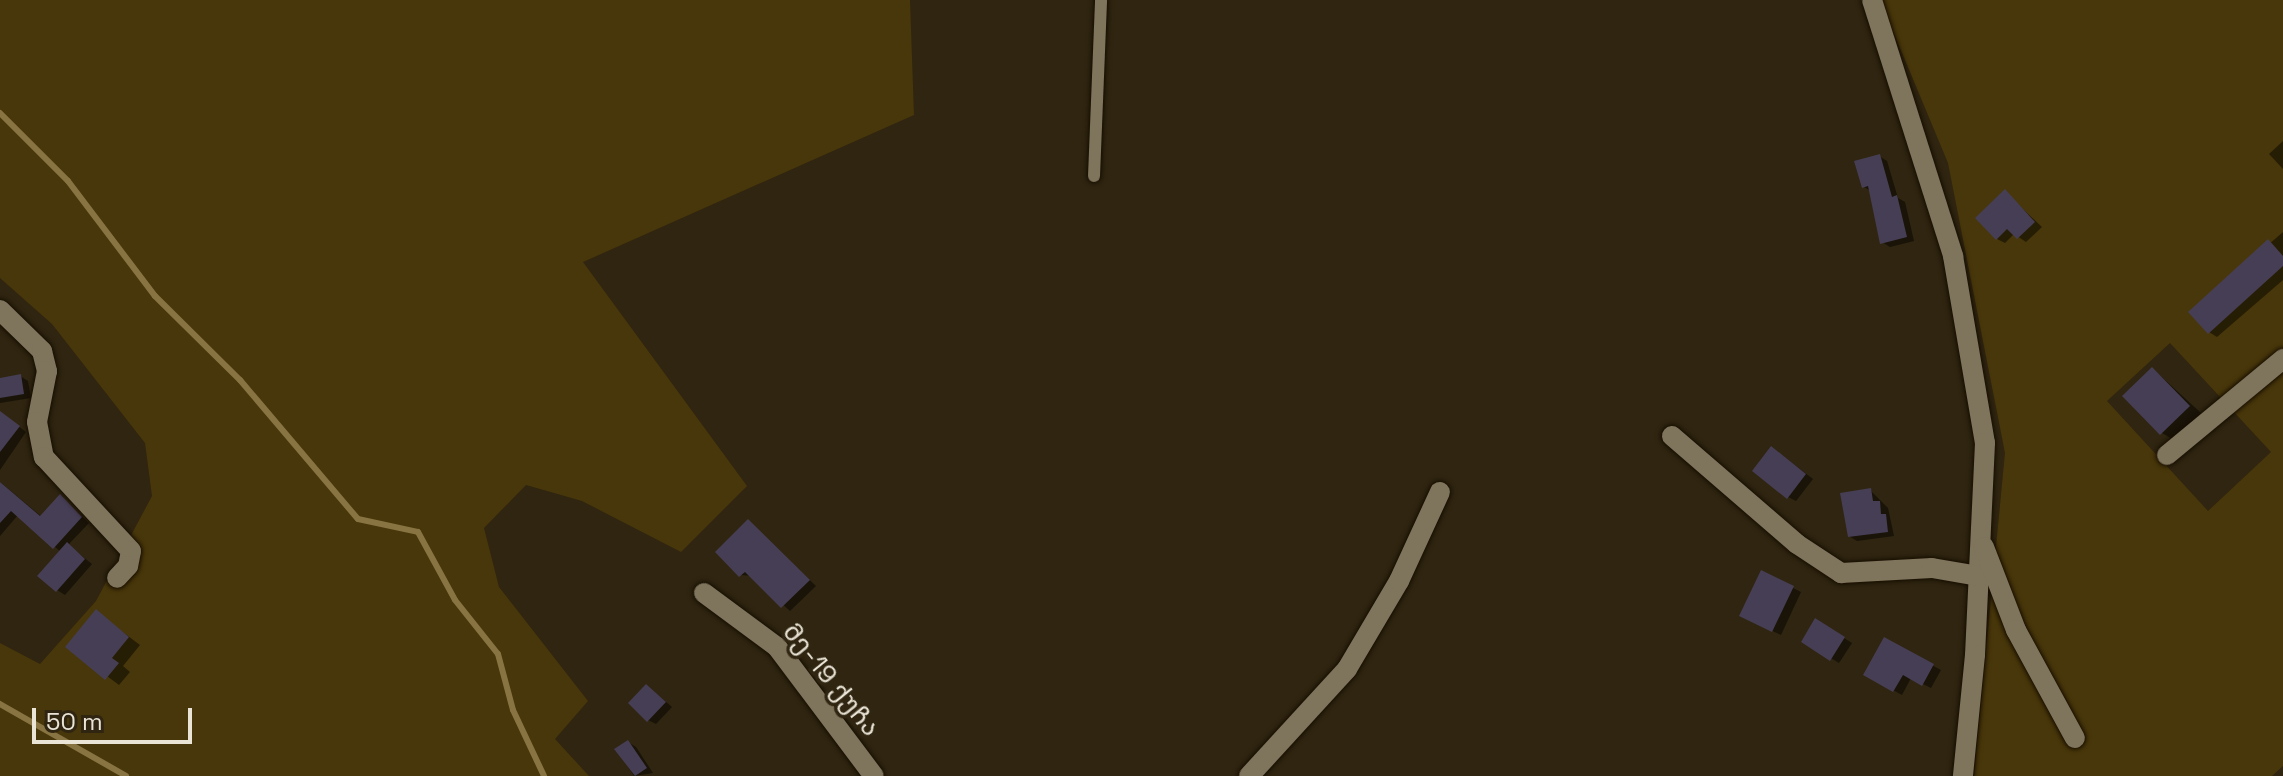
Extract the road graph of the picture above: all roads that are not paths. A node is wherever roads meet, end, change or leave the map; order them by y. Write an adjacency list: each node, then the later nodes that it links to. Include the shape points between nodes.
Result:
1 (1101, 0): 3 (lane)
2 (1872, 0): 9 (street, via 1953,256 1985,443)
3 (1094, 176)
4 (0, 310): 11 (street, via 42,351 47,371 37,422 44,457 131,551 128,566)
5 (2283, 359): 7 (street)
6 (1672, 436): 10 (street, via 1797,544 1841,573 1932,568)
7 (2167, 455)
8 (1440, 492): 15 (street, via 1399,581 1347,669)
9 (1981, 537): 10 (street); 13 (street, via 2016,630)
10 (1979, 576): 16 (street)
11 (117, 578)
12 (704, 593): 14 (street, მე-19 ქუჩა, via 777,647)
13 (2075, 738)
14 (874, 776)
15 (1249, 776)
16 (1963, 776)

